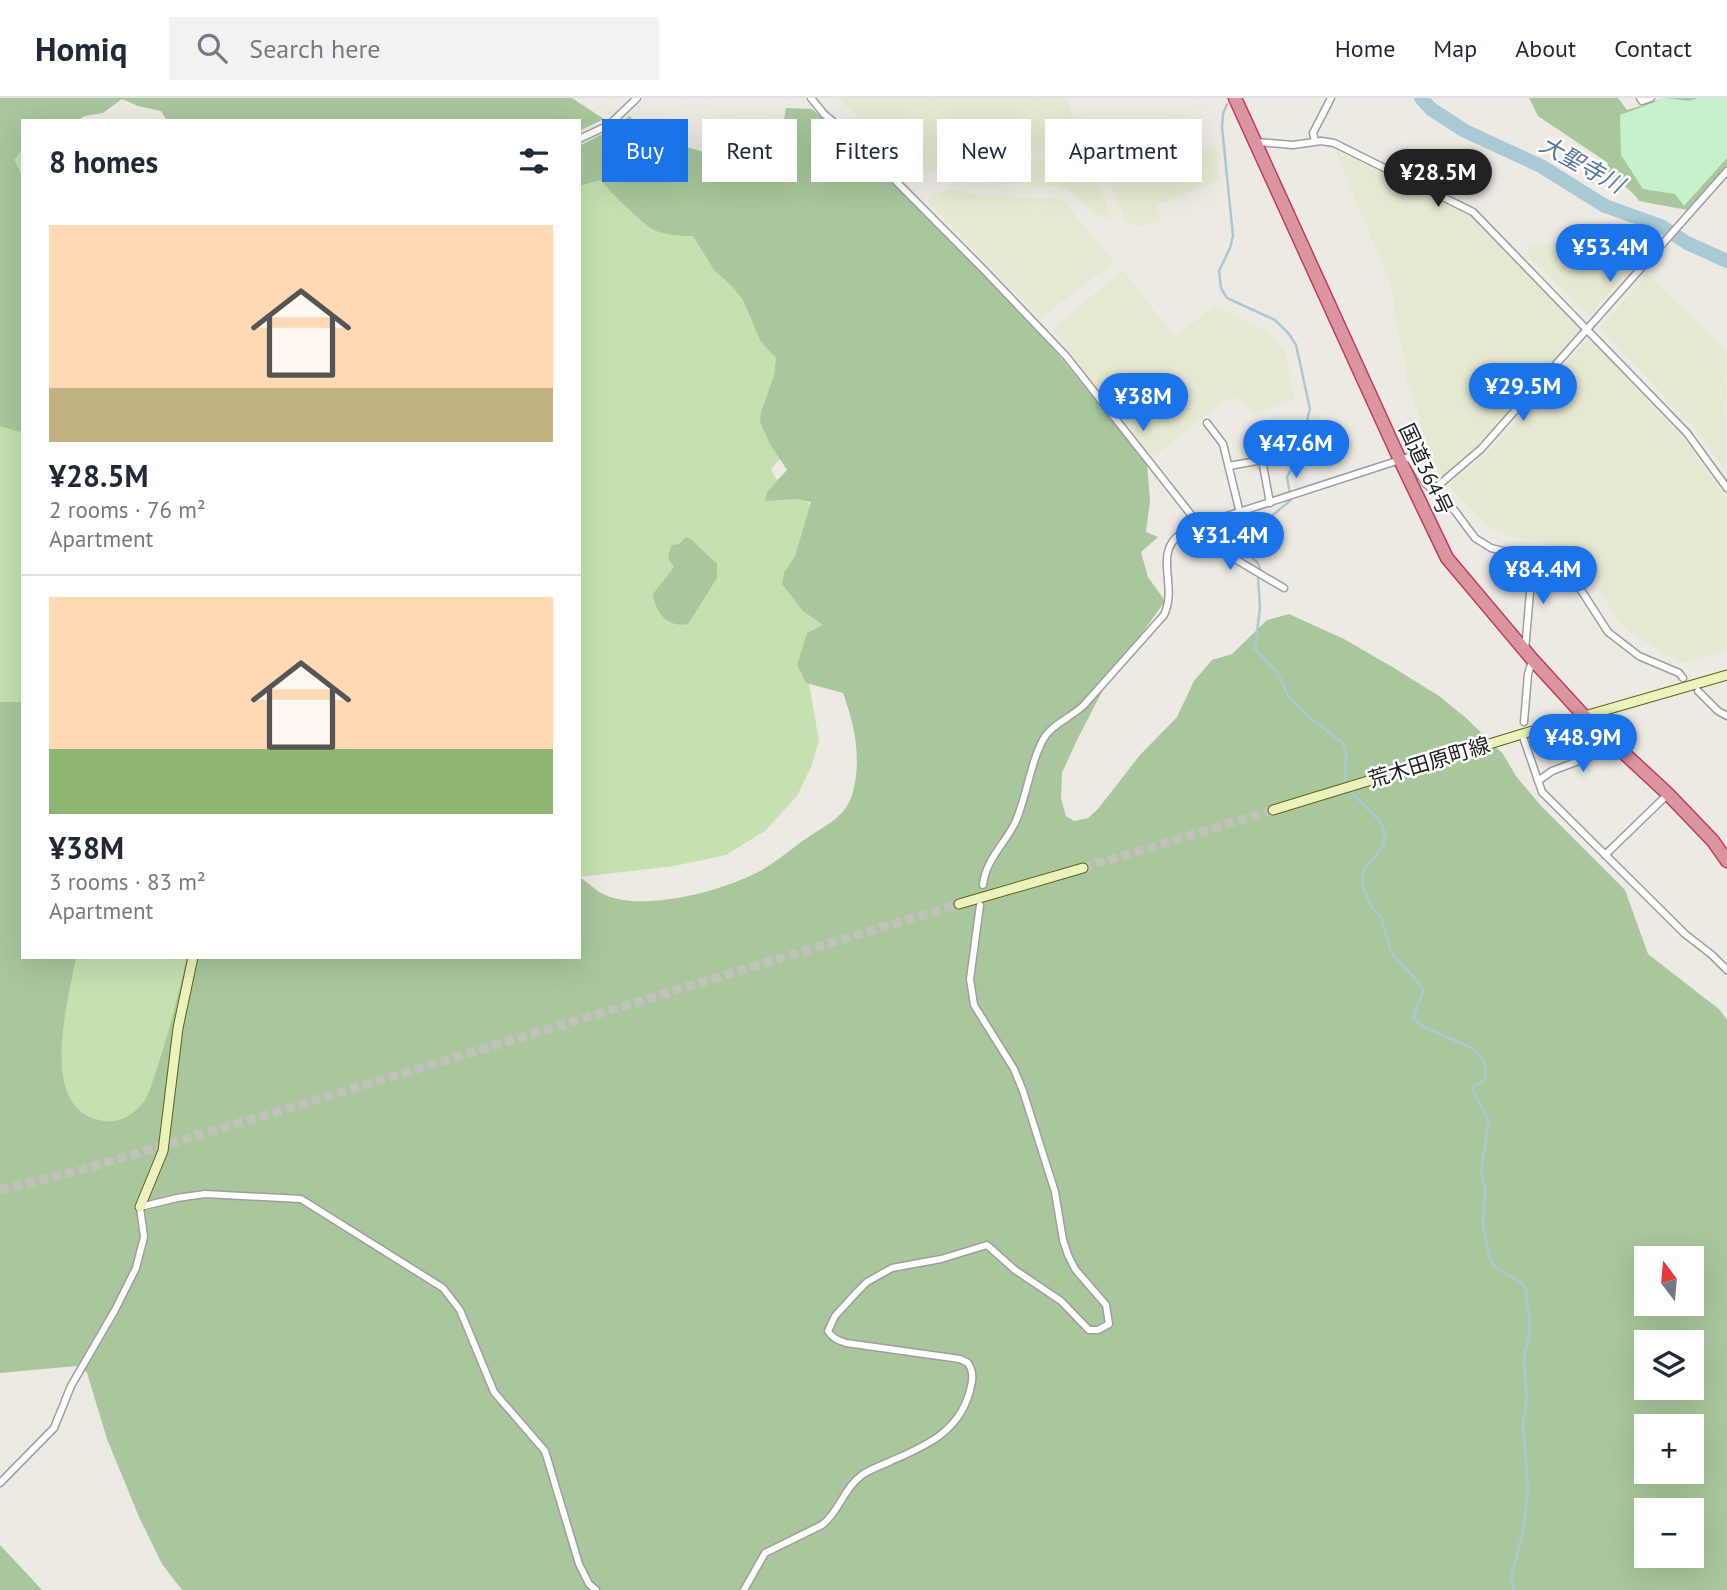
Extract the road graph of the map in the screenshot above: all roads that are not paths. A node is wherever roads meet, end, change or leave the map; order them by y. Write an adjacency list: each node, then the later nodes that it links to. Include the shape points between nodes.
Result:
1 (637, 98): 7 (street, via 609,125)
2 (811, 98): 19 (street, via 1066,356)
3 (1235, 98): 9 (highway, 国道364号)
4 (1331, 98): 8 (street, via 1313,133)
5 (1640, 98): 6 (street)
6 (1651, 98)
7 (581, 138)
8 (1315, 141): 9 (street, via 1293,145); 11 (street, via 1334,143 1472,212)
9 (1257, 142): 13 (highway, 国道364号)
10 (1727, 171): 11 (street)
11 (1589, 330): 15 (street, via 1687,433); 16 (street, via 1481,449)
12 (1207, 423): 14 (street, via 1223,444)
13 (1400, 460): 16 (street, via 1412,459); 17 (street); 22 (highway, 国道364号, via 1447,558)
14 (1228, 466): 17 (street, via 1262,460); 18 (street)
15 (1727, 488)
16 (1433, 490): 20 (street, via 1485,545)
17 (1270, 503): 18 (street)
18 (1240, 513): 19 (street)
19 (1200, 526): 21 (street, via 1235,559); 37 (street, via 1183,531 1170,544 1164,615 1074,716 1047,733 1025,800 1008,836 991,858)
20 (1533, 558): 22 (street); 24 (street, via 1570,578 1608,632 1624,646)
21 (1284, 588)
22 (1529, 654): 27 (highway, 国道364号); 28 (street)
23 (1727, 675): 27 (main road, 荒木田原町線)
24 (1683, 678)
25 (1698, 691): 26 (street)
26 (1727, 716)
27 (1586, 717): 29 (main road, 荒木田原町線); 30 (highway, 国道364号)
28 (1524, 722)
29 (1522, 734): 31 (street); 33 (main road, 荒木田原町線)
30 (1616, 746): 31 (street); 32 (highway, 国道364号)
31 (1538, 780): 34 (street, via 1542,792)
32 (1668, 794): 34 (street); 35 (highway, 国道364号)
33 (1273, 810)
34 (1605, 855): 41 (street)
35 (1727, 861)
36 (1083, 867): 38 (main road)
37 (983, 885)
38 (959, 904)
39 (980, 905): 45 (street, via 970,978 974,1005 1014,1069 1055,1192 1068,1255 1106,1305 1109,1324 1088,1330 1061,1301 986,1245 892,1268 867,1282 835,1316 828,1331 831,1335 846,1343 968,1363 973,1374 964,1408 944,1434 860,1476 829,1520 765,1553)
40 (193, 959): 42 (main road, via 177,1028 163,1151)
41 (1727, 970)
42 (140, 1207): 43 (street, via 144,1237 136,1268 116,1310 71,1386 54,1428); 44 (street, via 205,1195 301,1199 443,1288 460,1310 494,1392 545,1451 579,1564)
43 (0, 1483)
44 (596, 1590)
45 (744, 1590)

